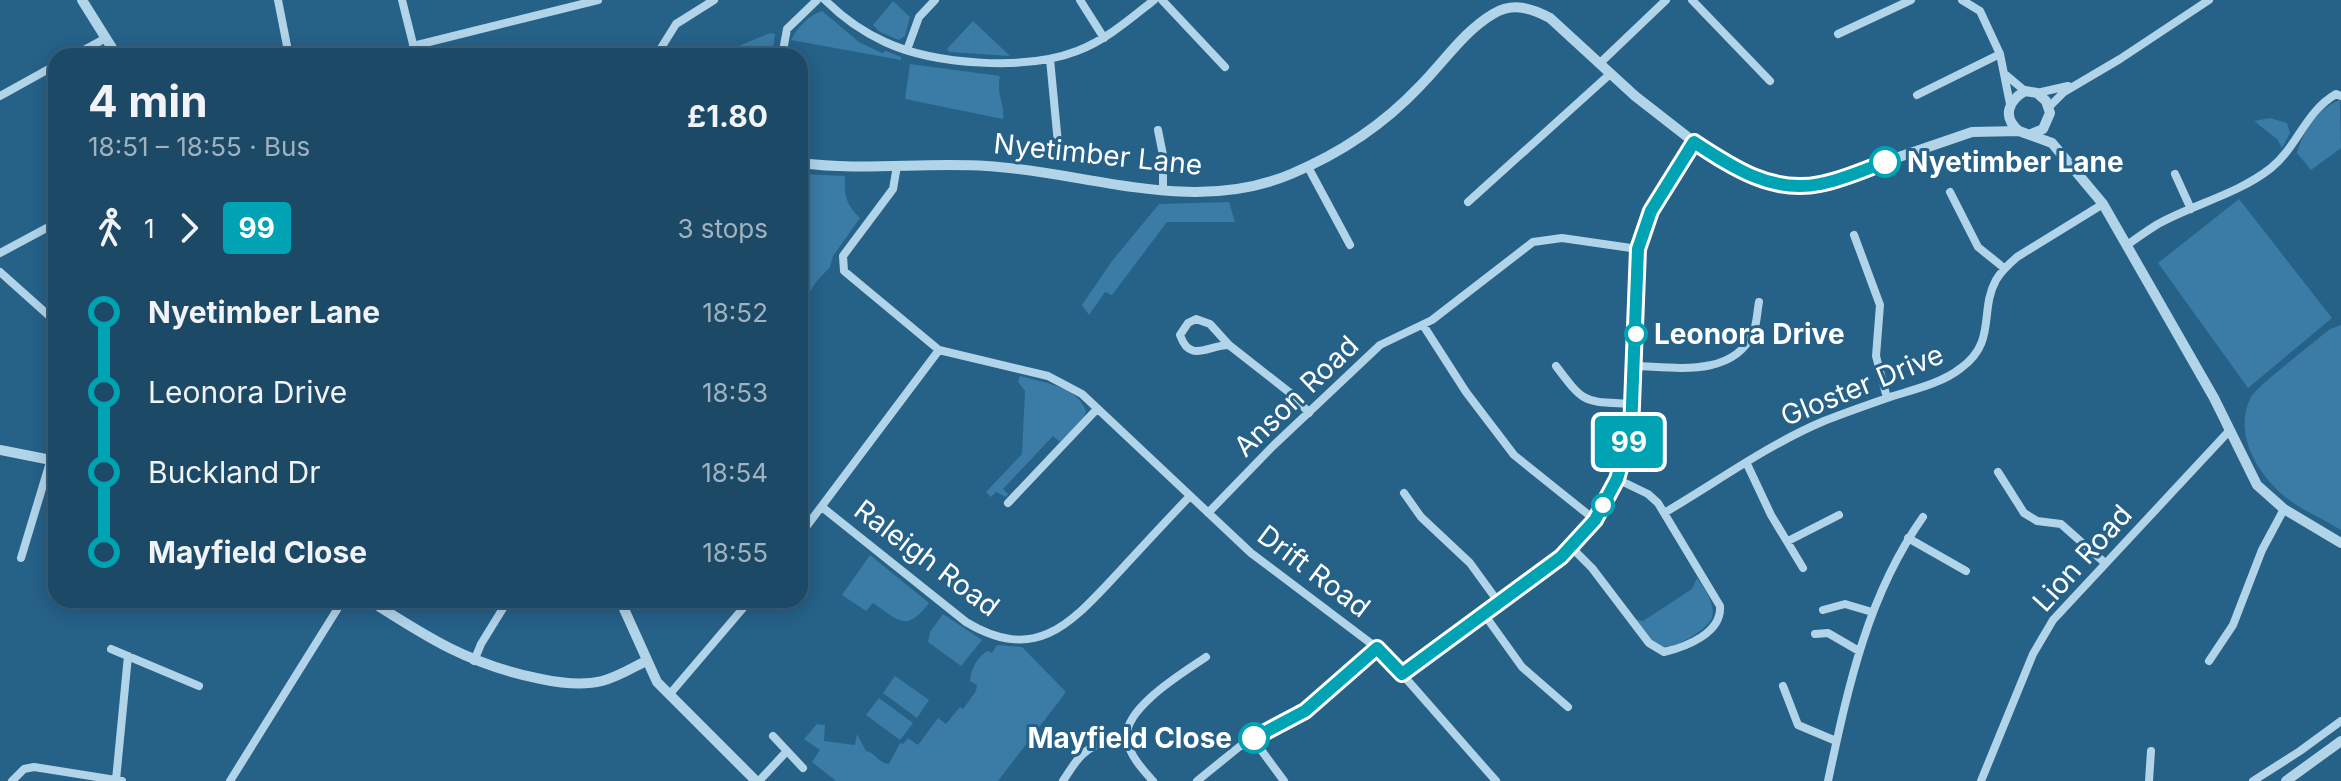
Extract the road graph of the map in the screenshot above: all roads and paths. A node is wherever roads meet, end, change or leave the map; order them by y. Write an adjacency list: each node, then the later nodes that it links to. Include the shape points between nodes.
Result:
1 (82, 0): 19 (street)
2 (278, 0): 24 (street)
3 (402, 0): 21 (street)
4 (598, 0): 21 (street)
5 (714, 0): 25 (street, via 676,24)
6 (817, 0): 26 (street, via 787,29)
7 (825, 0): 27 (street, via 860,28)
8 (935, 0): 27 (street, via 919,17)
9 (1080, 0): 20 (street)
10 (1154, 0): 20 (street)
11 (1162, 0): 31 (street)
12 (1666, 0): 30 (street)
13 (1692, 0): 35 (street)
14 (1911, 0): 18 (street)
15 (1962, 0): 28 (street, via 1980,11)
16 (2209, 0): 36 (street)
17 (1520, 4): 30 (street, Nyetimber Lane, via 1550,18); 54 (street, Nyetimber Lane, via 1487,18 1398,108)
18 (1838, 34)
19 (106, 38): 22 (street); 23 (street)
20 (1104, 38): 29 (street)
21 (413, 46)
22 (88, 48)
23 (112, 48)
24 (287, 48)
25 (661, 48)
26 (783, 48)
27 (907, 50): 29 (street, via 973,62)
28 (2000, 54): 34 (street); 39 (street)
29 (1050, 59): 51 (street)
30 (1599, 64): 33 (street, Nyetimber Lane)
31 (1225, 67)
32 (48, 69): 40 (street)
33 (1610, 74): 49 (street, Nyetimber Lane); 58 (street)
34 (2005, 75): 37 (street); 42 (street)
35 (1770, 81)
36 (2077, 84): 38 (street); 43 (street)
37 (2025, 91): 38 (street); 42 (street)
38 (2037, 93): 43 (street)
39 (1917, 95)
40 (0, 96)
41 (2341, 96): 60 (street, via 2322,102 2270,169)
42 (2009, 107): 46 (street, Nyetimber Lane, via 2001,119); 47 (street, via 2010,122)
43 (2049, 107): 44 (street)
44 (2047, 124): 48 (street); 50 (street)
45 (1158, 130): 56 (street)
46 (1981, 130): 47 (street, Nyetimber Lane); 49 (street, Nyetimber Lane, via 1820,184 1788,187 1743,172)
47 (2019, 131): 48 (street)
48 (2031, 134): 50 (street)
49 (1694, 142): 65 (street, via 1651,211)
50 (2052, 143): 59 (street)
51 (1059, 154)
52 (808, 164): 53 (street, Nyetimber Lane)
53 (897, 166): 56 (street, Nyetimber Lane, via 989,166); 73 (street, via 893,189 843,256 842,266)
54 (1308, 167): 56 (street, Nyetimber Lane, via 1251,186); 63 (street)
55 (2175, 174): 60 (street)
56 (1163, 191)
57 (1950, 192): 67 (street, via 1978,247)
58 (1468, 202)
59 (2103, 204): 64 (street); 67 (street)
60 (2191, 209): 64 (street)
61 (48, 227): 66 (street)
62 (1854, 235): 76 (street, via 1880,305 1876,356)
63 (1350, 245)
64 (2127, 245): 80 (street)
65 (1638, 249): 71 (street, Anson Road, via 1562,238 1533,242); 75 (street)
66 (0, 253)
67 (2004, 268): 76 (street, Gloster Drive, via 1991,295 1982,345 1972,358 1946,377)
68 (0, 272): 70 (street)
69 (1759, 302): 75 (street, via 1753,333 1724,361 1703,368)
70 (48, 315)
71 (1423, 325): 79 (street, Anson Road, via 1380,345); 96 (street, via 1514,455)
72 (1229, 345): 72 (street, via 1203,320 1188,323 1180,335 1196,352); 79 (street)
73 (939, 350): 78 (street, Drift Road, via 1056,379); 90 (street)
74 (1556, 366): 77 (street, via 1579,396)
75 (1635, 366): 77 (street)
76 (1887, 398): 83 (street, Gloster Drive, via 1809,429)
77 (1633, 404): 86 (street)
78 (1097, 409): 88 (street, Drift Road); 89 (street)
79 (1309, 413): 92 (street, Anson Road)
80 (2230, 430): 91 (street, via 2257,485); 103 (street, Lion Road)
81 (0, 450): 82 (street)
82 (48, 459)
83 (1747, 464): 93 (street, Gloster Drive); 99 (street)
84 (1998, 472): 103 (street, via 2024,513 2061,524)
85 (48, 475): 102 (street)
86 (1617, 479): 93 (street, via 1648,494); 96 (street)
87 (1404, 493): 106 (street, via 1421,517 1470,563)
88 (1190, 496): 90 (street, Raleigh Road, via 1066,625 1013,639 966,622); 92 (street, Drift Road)
89 (1008, 503)
90 (822, 507): 97 (street)
91 (2284, 509): 100 (street); 123 (street, via 2233,625)
92 (1208, 513): 116 (street, Drift Road, via 1272,571)
93 (1664, 513): 101 (street, via 1720,606 1717,624 1680,649 1664,652 1649,643)
94 (1839, 515): 99 (street)
95 (1923, 517): 98 (street)
96 (1595, 520): 101 (street)
97 (808, 525)
98 (1908, 538): 105 (street); 113 (street)
99 (1788, 541): 104 (street)
100 (2341, 543)
101 (1571, 547): 106 (street)
102 (21, 558)
103 (2105, 563): 148 (street, Lion Road, via 2042,635)
104 (1803, 568)
105 (1966, 571)
106 (1499, 603): 114 (street)
107 (338, 608): 140 (street)
108 (381, 608): 121 (street)
109 (503, 608): 121 (street)
110 (626, 608): 122 (street)
111 (743, 608): 127 (street)
112 (1823, 610): 113 (street, via 1845,604)
113 (1872, 612): 118 (street)
114 (1484, 614): 124 (street); 128 (street, via 1522,667)
115 (1815, 634): 118 (street, via 1828,633)
116 (1377, 648): 124 (street, Drift Road); 131 (street, via 1305,711)
117 (111, 649): 119 (street)
118 (1859, 651): 132 (street)
119 (128, 656): 125 (street); 138 (street)
120 (1206, 657): 133 (street, via 1148,700 1128,726)
121 (474, 661): 122 (street, via 578,683 600,682)
122 (646, 661): 127 (street)
123 (2209, 661)
124 (1402, 674): 146 (street, Drift Road)
125 (199, 686)
126 (1783, 686): 132 (street, via 1798,725)
127 (669, 695): 141 (street)
128 (1568, 707)
129 (2341, 721): 150 (street)
130 (773, 736): 135 (street)
131 (1253, 739): 144 (street); 145 (street)
132 (1836, 741): 147 (street)
133 (1127, 743): 142 (street, via 1092,746); 143 (street)
134 (2338, 748): 151 (street)
135 (787, 751): 137 (street); 141 (street)
136 (2151, 751): 149 (street)
137 (803, 768)
138 (119, 780): 139 (street, via 34,767)
139 (12, 781)
140 (230, 781)
141 (757, 781)
142 (1063, 781)
143 (1153, 781)
144 (1197, 781)
145 (1284, 781)
146 (1496, 781)
147 (1828, 781)
148 (1981, 781)
149 (2149, 781)
150 (2253, 781)
151 (2286, 781)

